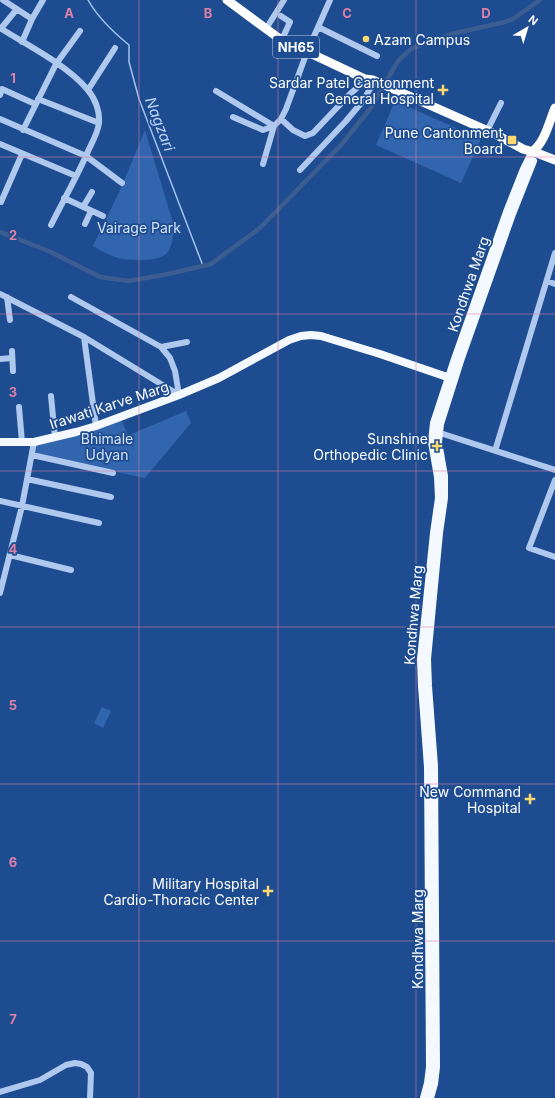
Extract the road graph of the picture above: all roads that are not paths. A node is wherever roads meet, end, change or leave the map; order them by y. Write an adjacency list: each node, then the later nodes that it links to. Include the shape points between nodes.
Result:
1 (3, 0): 8 (street)
2 (18, 0): 8 (street)
3 (227, 0): 15 (highway, NH65)
4 (237, 0): 11 (highway, NH65)
5 (284, 0): 11 (street)
6 (330, 0): 13 (street)
7 (41, 1): 10 (street)
8 (15, 8): 10 (street); 12 (street)
9 (281, 16): 15 (street, via 290,22)
10 (32, 18): 16 (street)
11 (268, 24): 15 (highway, NH65)
12 (2, 27): 16 (street)
13 (318, 27): 18 (street); 19 (street)
14 (80, 31): 20 (street)
15 (282, 36): 18 (highway, NH65)
16 (22, 42): 20 (street)
17 (115, 48): 22 (street)
18 (308, 49): 21 (highway, NH65, via 367,74); 30 (street)
19 (377, 56)
20 (56, 64): 22 (street); 25 (street)
21 (372, 80): 30 (street, via 350,94 313,133 305,136 293,130); 34 (highway, NH65); 43 (street, via 362,102)
22 (88, 90): 31 (street, via 96,103)
23 (216, 91): 32 (street)
24 (0, 95): 25 (street, via 2,89)
25 (37, 102): 31 (street); 33 (street)
26 (501, 103): 34 (street)
27 (555, 108): 35 (highway)
28 (233, 117): 32 (street, via 263,130)
29 (0, 119): 33 (street)
30 (281, 119): 32 (street)
31 (99, 123): 40 (street)
32 (274, 126): 42 (street)
33 (23, 130): 40 (street)
34 (487, 130): 37 (highway, NH65)
35 (543, 136): 37 (highway, NH65, via 532,147); 38 (highway)
36 (0, 144): 39 (street)
37 (515, 145): 38 (highway, NH65)
38 (536, 151): 41 (highway, NH65); 68 (main road, Kondhwa Marg, via 513,203)
39 (22, 154): 44 (street); 48 (street)
40 (86, 156): 44 (street); 45 (street)
41 (555, 160)
42 (263, 164)
43 (300, 170)
44 (76, 176): 47 (street)
45 (122, 183)
46 (92, 192): 49 (street)
47 (64, 198): 49 (street); 53 (street)
48 (1, 202)
49 (83, 207): 50 (street)
50 (91, 210): 51 (street); 52 (street)
51 (104, 216)
52 (85, 224)
53 (50, 225)
54 (555, 253): 55 (street)
55 (547, 281): 56 (street); 78 (street)
56 (555, 284)
57 (0, 294): 58 (street)
58 (7, 297): 60 (street); 61 (street)
59 (72, 297): 63 (street)
60 (10, 320)
61 (84, 337): 69 (street); 72 (street)
62 (187, 342): 63 (street)
63 (161, 347): 69 (street, via 170,358 175,371)
64 (12, 351): 65 (street)
65 (12, 358): 66 (street); 67 (street)
66 (0, 359)
67 (13, 371)
68 (451, 379): 69 (main road, Irawati Karve Marg, via 380,354 311,335 289,340 238,369); 73 (main road, Kondhwa Marg)
69 (179, 395): 72 (main road, Irawati Karve Marg)
70 (51, 396): 74 (street)
71 (19, 407): 76 (street)
72 (96, 426): 74 (main road, Irawati Karve Marg)
73 (436, 431): 78 (street); 92 (main road, Kondhwa Marg, via 444,476 444,498 427,659 434,766)
74 (55, 437): 77 (main road, Irawati Karve Marg)
75 (0, 442): 76 (main road, Irawati Karve Marg)
76 (22, 442): 77 (main road, Irawati Karve Marg)
77 (34, 442): 79 (street)
78 (494, 451): 80 (street)
79 (32, 455): 81 (street); 82 (street)
80 (555, 470)
81 (113, 473)
82 (27, 478): 84 (street); 86 (street)
83 (555, 480): 89 (street, via 529,548)
84 (111, 497)
85 (0, 501): 86 (street)
86 (22, 506): 87 (street); 88 (street)
87 (99, 523)
88 (10, 555): 90 (street); 91 (street)
89 (555, 557)
90 (71, 570)
91 (0, 593)
92 (432, 862): 95 (main road, Kondhwa Marg, via 430,1067); 96 (main road, Kondhwa Marg, via 436,1068)
93 (0, 1092): 94 (street, via 40,1080 66,1065 75,1063 81,1064 91,1073)
94 (90, 1098)
95 (424, 1098)
96 (430, 1098)

